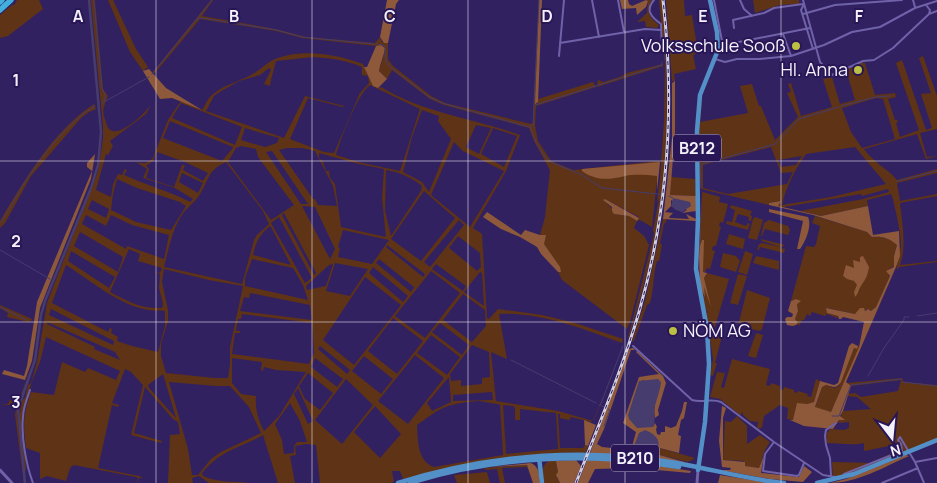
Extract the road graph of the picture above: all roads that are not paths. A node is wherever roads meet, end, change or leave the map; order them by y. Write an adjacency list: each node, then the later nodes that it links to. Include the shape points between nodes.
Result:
1 (11, 0): 16 (highway)
2 (564, 0): 29 (street)
3 (592, 0): 28 (street)
4 (618, 0): 26 (street)
5 (654, 0): 25 (street, via 650,14 661,24)
6 (710, 0): 30 (main road, B212)
7 (714, 0): 30 (street)
8 (740, 0): 21 (street)
9 (803, 0): 13 (street)
10 (902, 0): 19 (street, via 841,4)
11 (913, 0): 15 (street)
12 (937, 2): 14 (street)
13 (803, 4): 19 (street, via 801,10); 21 (street, via 774,8)
14 (926, 5): 15 (street); 17 (street)
15 (916, 8): 31 (street, via 880,26 852,32)
16 (0, 10)
17 (930, 10): 18 (street); 20 (street)
18 (936, 11): 20 (street)
19 (804, 14): 23 (street); 24 (street)
20 (929, 14): 31 (street, via 893,48 874,60 862,61 831,75)
21 (752, 16): 22 (street, via 733,20)
22 (734, 28)
23 (810, 28): 24 (street); 31 (street)
24 (806, 29): 27 (street); 31 (street)
25 (661, 30): 26 (street); 32 (street)
26 (624, 32): 28 (street)
27 (783, 34): 30 (street); 34 (street)
28 (599, 37): 29 (street)
29 (560, 43): 33 (street)
30 (720, 46): 35 (main road, B212)
31 (814, 49): 34 (street)
32 (662, 52)
33 (559, 56)
34 (791, 56): 35 (street, via 725,62)
35 (715, 59): 38 (main road, B212, via 704,83 698,108 696,268 708,341)
36 (633, 346): 38 (street, via 692,400)
37 (30, 390): 59 (street, via 22,423)
38 (706, 401): 41 (street, via 722,402); 42 (main road, B212)
39 (836, 423): 56 (street, via 826,430 825,436)
40 (937, 440): 65 (main road, via 848,476)
41 (774, 442): 49 (street); 49 (street, via 765,454 763,471 797,476)
42 (702, 448): 51 (main road, B210, via 694,463); 54 (main road, B212)
43 (579, 457): 44 (main road, B210); 45 (main road, B210); 47 (main road, B210)
44 (595, 457): 51 (main road, B210); 54 (main road, B210)
45 (539, 458): 47 (main road, B210); 48 (main road, B210); 52 (main road); 60 (main road, B210, via 469,465)
46 (937, 458): 50 (street)
47 (548, 459): 52 (main road)
48 (528, 460): 52 (main road); 61 (main road, B210, via 478,467)
49 (804, 462): 56 (street, via 823,476)
50 (915, 462): 53 (street); 56 (street, via 900,436 898,440 902,451 839,476)
51 (674, 463): 54 (main road, B210)
52 (540, 466): 62 (main road)
53 (918, 468): 57 (street); 68 (street)
54 (699, 469): 63 (street); 64 (main road, B210)
55 (0, 470): 58 (street)
56 (831, 476)
57 (892, 479): 66 (street); 67 (street)
58 (12, 483)
59 (33, 483)
60 (398, 483)
61 (410, 483)
62 (542, 483)
63 (697, 483)
64 (784, 483)
65 (818, 483)
66 (882, 483)
67 (894, 483)
68 (924, 483)

